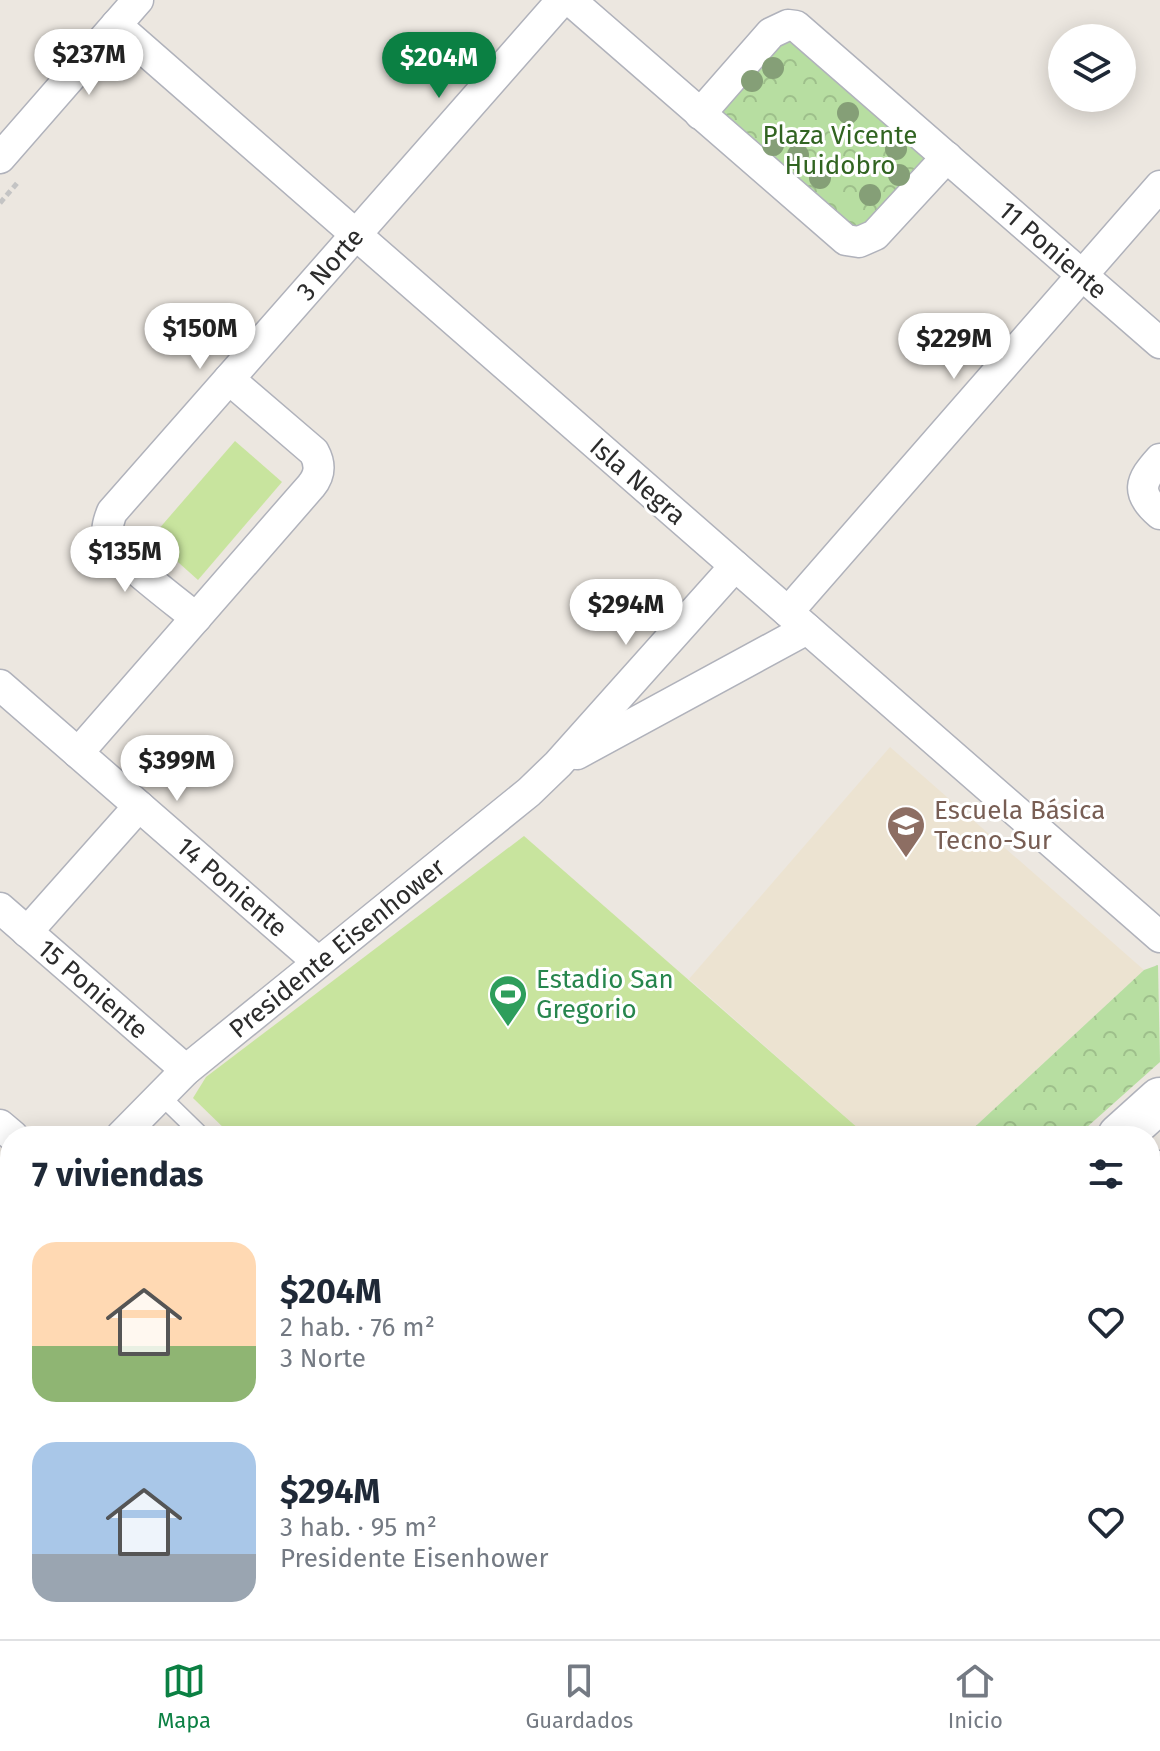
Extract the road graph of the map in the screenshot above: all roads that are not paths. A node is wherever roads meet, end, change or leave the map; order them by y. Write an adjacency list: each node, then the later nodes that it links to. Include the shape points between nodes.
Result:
1 (138, 0): 4 (street)
2 (562, 0): 9 (street, 3 Norte)
3 (570, 0): 5 (street)
4 (116, 25): 6 (street); 9 (street, Isla Negra)
5 (700, 114): 7 (street, via 852,242 875,235); 7 (street, 11 Poniente, via 771,33 788,25 804,30)
6 (2, 152)
7 (947, 157): 10 (street, 11 Poniente)
8 (1160, 186): 10 (street, Presidente Eisenhower)
9 (356, 235): 12 (street, 3 Norte); 15 (street, Isla Negra)
10 (1082, 275): 11 (street, 11 Poniente); 17 (street, Presidente Eisenhower)
11 (1160, 343)
12 (229, 379): 16 (street, 3 Norte, via 108,522 107,533 117,552); 16 (street, via 314,452 319,474)
13 (1160, 459): 14 (street, via 1143,483 1147,501)
14 (1160, 514)
15 (735, 566): 17 (street, Isla Negra); 20 (street, Presidente Eisenhower)
16 (196, 618): 19 (street)
17 (798, 621): 20 (street, Presidente Eisenhower); 24 (street, Isla Negra)
18 (0, 685): 19 (street, 14 Poniente)
19 (78, 753): 21 (street, 14 Poniente)
20 (558, 764): 25 (street, Presidente Eisenhower, via 485,830)
21 (139, 806): 23 (street); 25 (street, 14 Poniente)
22 (0, 908): 23 (street, 15 Poniente)
23 (27, 932): 26 (street, 15 Poniente)
24 (1160, 937)
25 (318, 962): 26 (street, Presidente Eisenhower)
26 (186, 1070): 27 (street, Presidente Eisenhower)
27 (160, 1095): 29 (street, Presidente Eisenhower); 30 (lane)
28 (1160, 1100): 31 (main road)
29 (131, 1126)
30 (192, 1126)
31 (1131, 1126)

